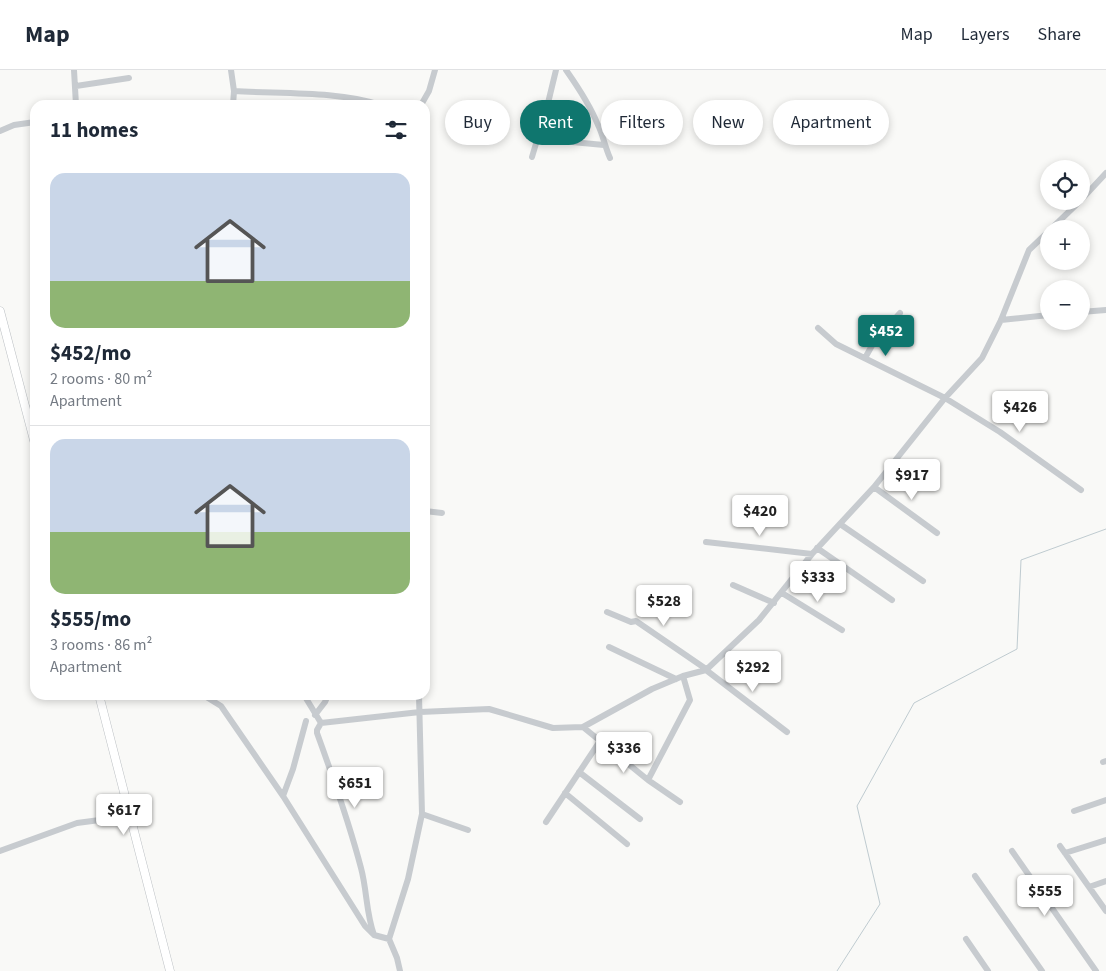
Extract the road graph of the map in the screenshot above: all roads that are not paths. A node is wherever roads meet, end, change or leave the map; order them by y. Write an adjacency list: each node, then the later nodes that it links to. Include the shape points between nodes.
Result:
1 (74, 70): 7 (street)
2 (231, 70): 8 (street)
3 (434, 70): 12 (street)
4 (556, 70): 17 (street)
5 (566, 70): 15 (street, via 583,94)
6 (129, 78): 7 (street)
7 (76, 86): 9 (street)
8 (234, 91): 10 (street); 11 (street)
9 (76, 100)
10 (233, 100)
11 (361, 100)
12 (424, 100)
13 (30, 122): 14 (street)
14 (0, 131)
15 (601, 134)
16 (604, 145): 18 (street)
17 (532, 157)
18 (610, 158)
19 (1106, 173): 20 (street)
20 (1090, 190)
21 (1070, 210): 22 (street)
22 (1060, 220)
23 (1040, 240): 29 (street, via 1029,250)
24 (1106, 310): 26 (street)
25 (0, 311): 33 (main road)
26 (1090, 311)
27 (900, 313): 31 (street, via 874,342)
28 (1040, 316): 29 (street)
29 (1001, 320): 32 (street, via 982,358)
30 (818, 328): 31 (street, via 836,344)
31 (865, 358): 32 (street)
32 (945, 398): 36 (street); 37 (street, via 1000,432)
33 (26, 409): 34 (street); 35 (main road)
34 (30, 409)
35 (30, 425)
36 (874, 487): 40 (street); 41 (street)
37 (1081, 490)
38 (430, 512): 39 (street)
39 (442, 513)
40 (840, 524): 43 (street); 45 (street)
41 (937, 533)
42 (706, 542): 44 (street)
43 (817, 548): 44 (street); 48 (street)
44 (812, 554): 47 (street)
45 (923, 581)
46 (733, 585): 49 (street)
47 (782, 593): 49 (street); 51 (street)
48 (892, 600)
49 (774, 603): 53 (street)
50 (607, 612): 53 (street, via 636,621)
51 (842, 630)
52 (608, 647): 55 (street)
53 (706, 670): 54 (street); 66 (street)
54 (684, 676): 55 (street); 69 (street, via 690,700)
55 (676, 679): 65 (street)
56 (100, 700): 76 (main road)
57 (213, 700): 71 (street, via 221,706)
58 (307, 700): 62 (street)
59 (326, 700): 62 (street)
60 (419, 700): 61 (street)
61 (420, 712): 64 (street); 65 (street, via 489,710 553,728); 75 (street)
62 (315, 715): 64 (street)
63 (306, 721): 71 (street)
64 (321, 723): 90 (street, via 317,733 361,867)
65 (583, 727): 67 (street)
66 (787, 732)
67 (600, 741): 68 (street); 69 (street)
68 (580, 772): 70 (street); 77 (street)
69 (648, 780): 73 (street)
70 (565, 793): 78 (street); 81 (street)
71 (283, 796): 90 (street, via 365,926)
72 (1106, 800): 74 (street)
73 (680, 802)
74 (1074, 810)
75 (422, 814): 79 (street); 91 (street, via 408,879)
76 (130, 816): 83 (street, via 77,823); 93 (main road)
77 (640, 819)
78 (546, 822)
79 (468, 830)
80 (1106, 840): 85 (street)
81 (627, 844)
82 (1060, 846): 85 (street)
83 (0, 851)
84 (1012, 851): 97 (street)
85 (1065, 853): 88 (street)
86 (975, 876): 96 (street)
87 (1106, 881): 88 (street)
88 (1089, 887): 89 (street)
89 (1106, 911)
90 (374, 935): 91 (street)
91 (389, 939): 94 (street)
92 (966, 939): 95 (street)
93 (170, 971)
94 (400, 971)
95 (988, 971)
96 (1042, 971)
97 (1096, 971)

